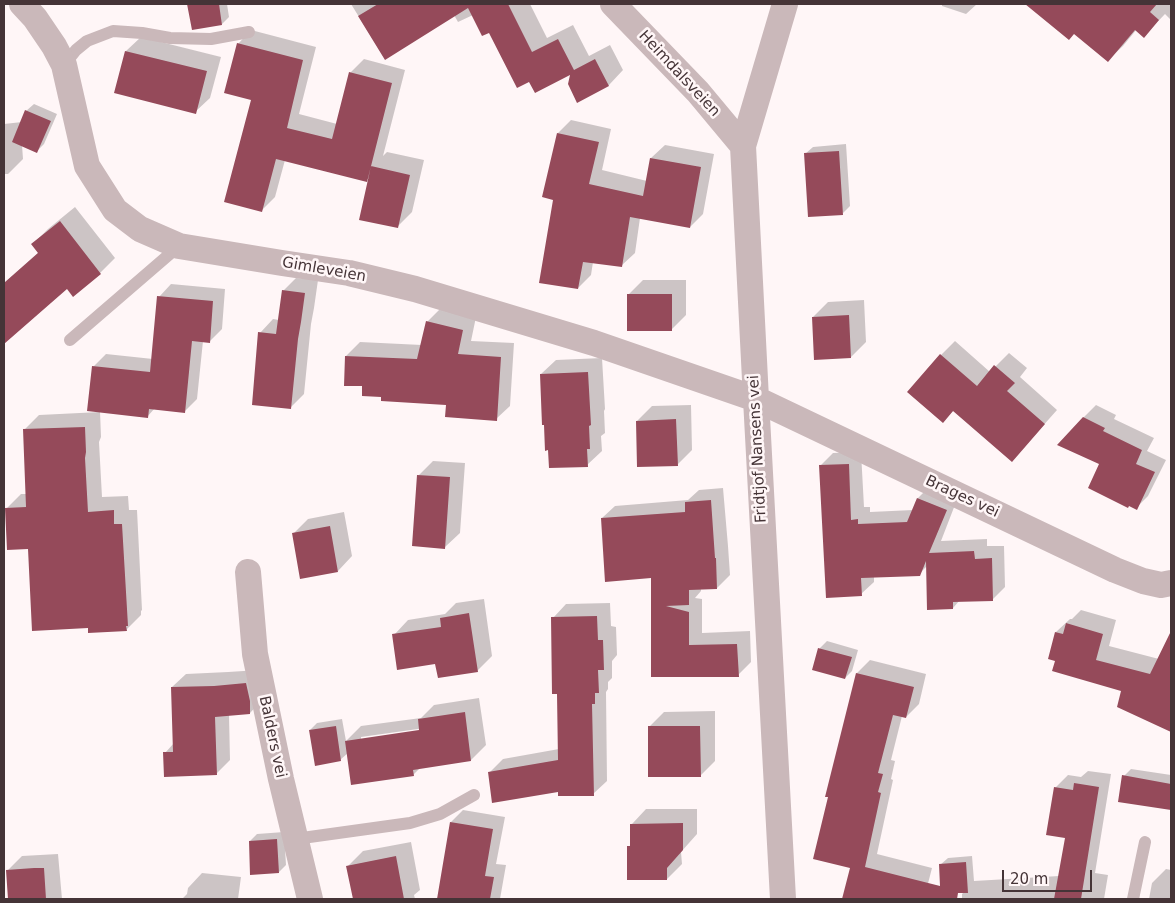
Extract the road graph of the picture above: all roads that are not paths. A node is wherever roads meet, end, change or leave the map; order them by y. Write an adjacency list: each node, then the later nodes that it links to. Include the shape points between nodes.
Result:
1 (22, 4): 5 (street, Gimleveien, via 35,18)
2 (613, 4): 6 (street, Heimdalsveien, via 698,92)
3 (785, 4): 6 (street, Fridtjof Nansens vei)
4 (249, 32): 5 (lane, via 211,39 113,31 87,41)
5 (64, 65): 7 (street, Gimleveien, via 88,166 115,210 140,229)
6 (743, 146): 9 (street, Fridtjof Nansens vei)
7 (179, 246): 8 (lane); 9 (street, Gimleveien, via 349,273 415,289 594,343)
8 (70, 340)
9 (756, 399): 11 (street, Brages vei, via 1115,570 1161,585); 16 (street, Fridtjof Nansens vei)
10 (248, 572): 13 (street, Balders vei, via 256,654)
11 (1171, 582)
12 (474, 795): 13 (lane, via 440,814 410,823)
13 (295, 839): 15 (street, Balders vei)
14 (1145, 842): 17 (lane)
15 (310, 899)
16 (783, 899)
17 (1133, 899)

